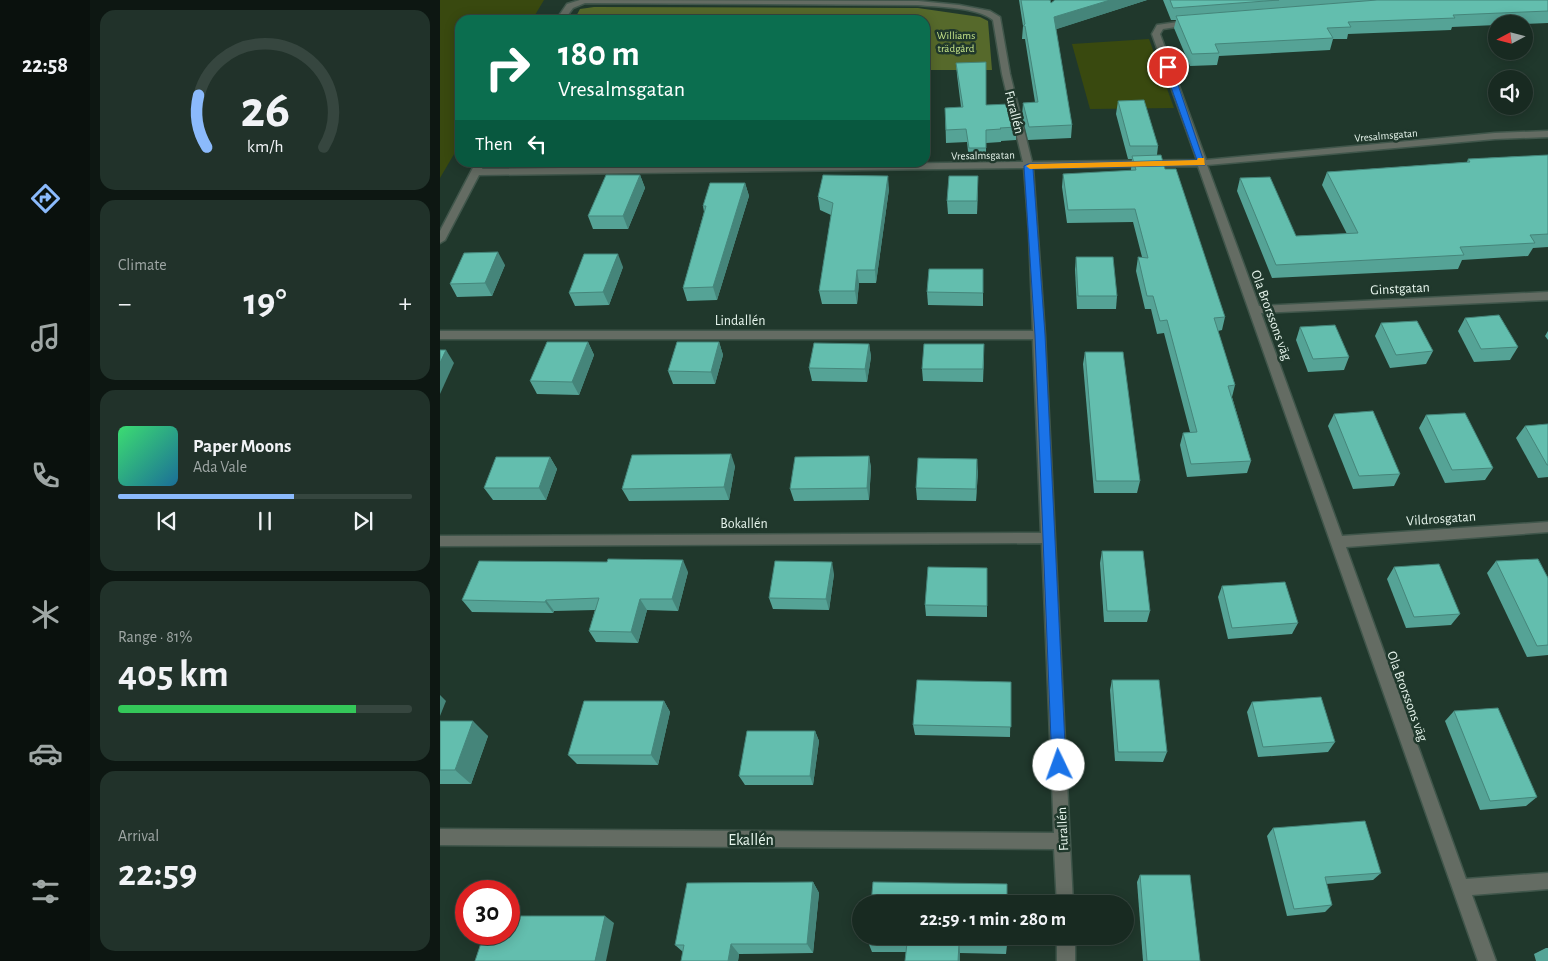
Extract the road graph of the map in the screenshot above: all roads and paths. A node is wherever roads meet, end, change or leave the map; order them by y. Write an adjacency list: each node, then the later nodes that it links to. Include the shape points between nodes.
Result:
1 (564, 15): 6 (street, Furallén, via 570,6 584,1 918,3 990,13 997,19 1006,74)
2 (1203, 22): 4 (street, Ola Brorssons väg, via 1160,27 1156,34)
3 (1548, 134): 4 (street, Vresalmsgatan)
4 (1202, 163): 6 (street, Vresalmsgatan); 10 (street, Ola Brorssons väg)
5 (930, 166): 6 (street, Vresalmsgatan)
6 (1028, 166): 12 (street, Furallén)
7 (479, 167): 8 (street)
8 (440, 240)
9 (1548, 296): 10 (street, Ginstgatan)
10 (1254, 310): 16 (street, Ola Brorssons väg)
11 (440, 335): 12 (street, Lindallén)
12 (1040, 335): 14 (street, Furallén)
13 (1548, 526): 16 (street, Vildrosgatan)
14 (1048, 538): 15 (street, Bokallén); 18 (street, Furallén)
15 (440, 541)
16 (1337, 542): 20 (street, Ola Brorssons väg)
17 (440, 837): 18 (street, Ekallén)
18 (1063, 840): 21 (street, Furallén)
19 (1548, 881): 20 (street)
20 (1461, 888): 24 (street, Ola Brorssons väg)
21 (1065, 895)
22 (1066, 945): 23 (street)
23 (1066, 961)
24 (1487, 961)

